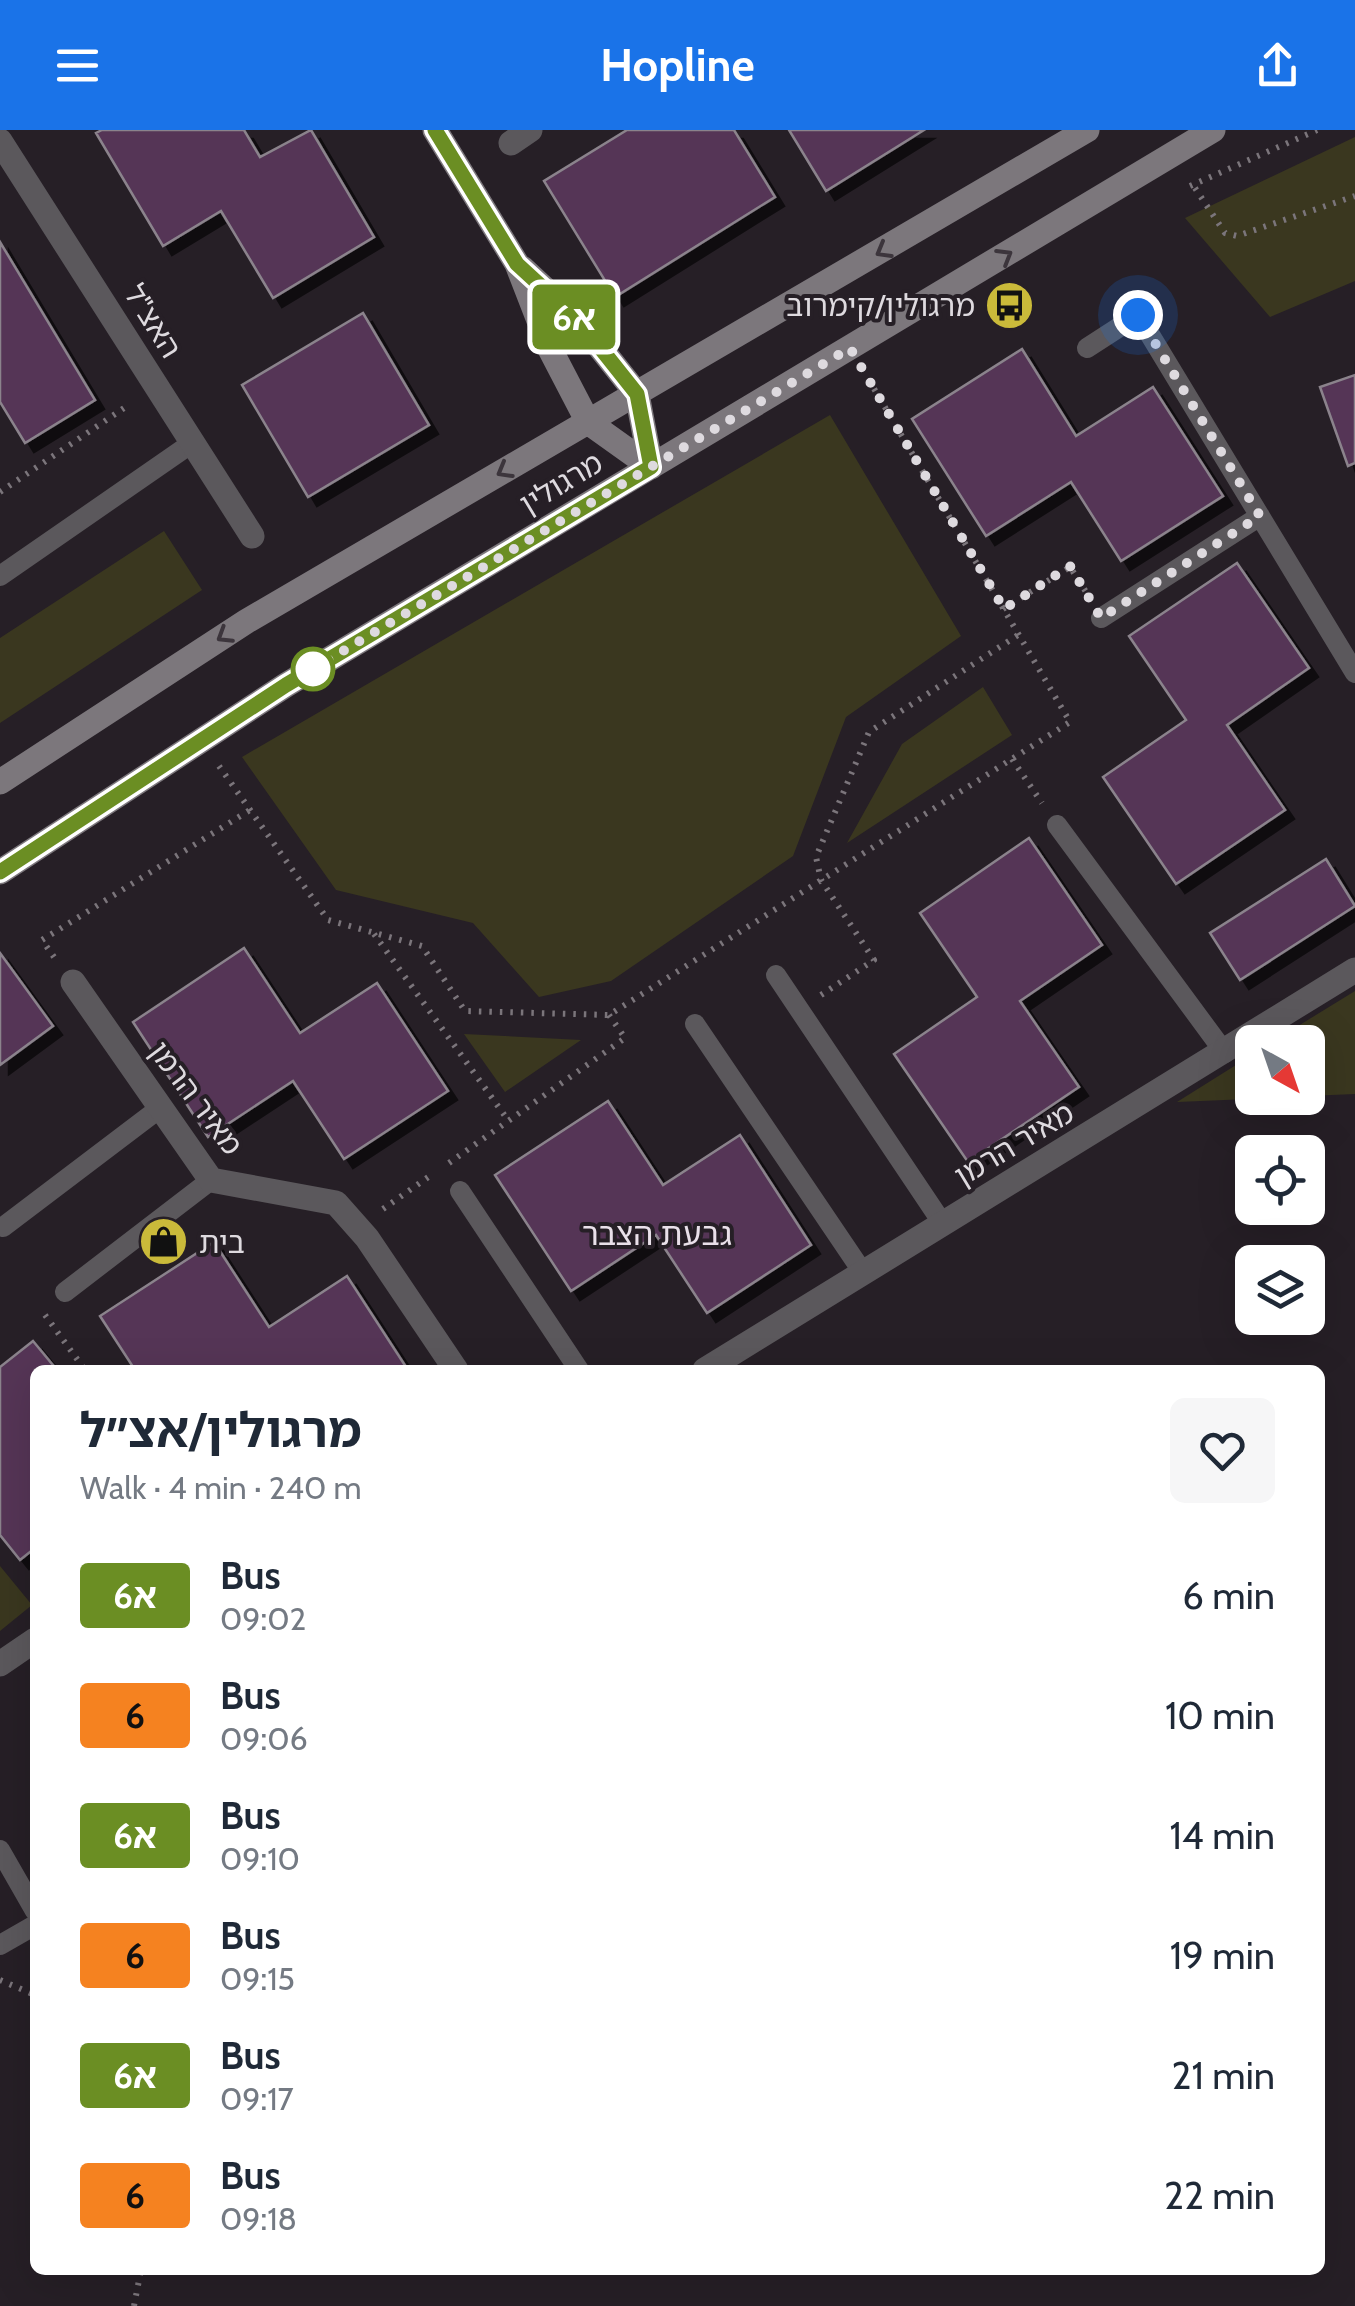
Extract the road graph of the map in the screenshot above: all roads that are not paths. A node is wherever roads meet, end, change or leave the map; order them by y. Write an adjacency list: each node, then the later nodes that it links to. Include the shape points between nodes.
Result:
1 (434, 130): 5 (main road)
2 (1087, 130): 7 (main road, מרגולין, one-way to 7)
3 (1213, 130): 10 (main road, מרגולין, one-way to 3)
4 (0, 141): 9 (street, האצ"ל)
5 (517, 264): 7 (main road, via 579,321); 8 (main road)
6 (1087, 348): 11 (lane, via 1138,315)
7 (637, 394): 8 (main road, מרגולין); 10 (main road)
8 (588, 422): 10 (main road); 16 (main road, מרגולין, one-way to 16, via 246,621)
9 (192, 444): 12 (street, האצ"ל); 13 (lane)
10 (651, 467): 18 (main road, מרגולין, via 200,740)
11 (1260, 516): 14 (lane); 15 (lane)
12 (252, 536)
13 (0, 576)
14 (1101, 618)
15 (1355, 673)
16 (0, 782)
17 (1057, 825): 23 (lane)
18 (0, 872)
19 (1355, 970): 23 (street, מאיר הרמן)
20 (776, 976): 27 (lane)
21 (73, 982): 24 (street, מאיר הרמן)
22 (696, 1024): 29 (lane)
23 (1225, 1053): 27 (street, מאיר הרמן)
24 (160, 1108): 25 (street, מאיר הרמן); 28 (lane)
25 (211, 1180): 30 (lane); 31 (street, מאיר הרמן, via 336,1203)
26 (460, 1192): 32 (lane)
27 (943, 1224): 29 (street, מאיר הרמן)
28 (3, 1228)
29 (864, 1274): 33 (street, מאיר הרמן)
30 (65, 1292)
31 (453, 1365)
32 (576, 1365)
33 (713, 1365)
34 (30, 1643): 35 (street)
35 (0, 1664)
36 (0, 1850): 37 (lane)
37 (30, 1902)
38 (30, 1928): 39 (lane)
39 (0, 1944)

